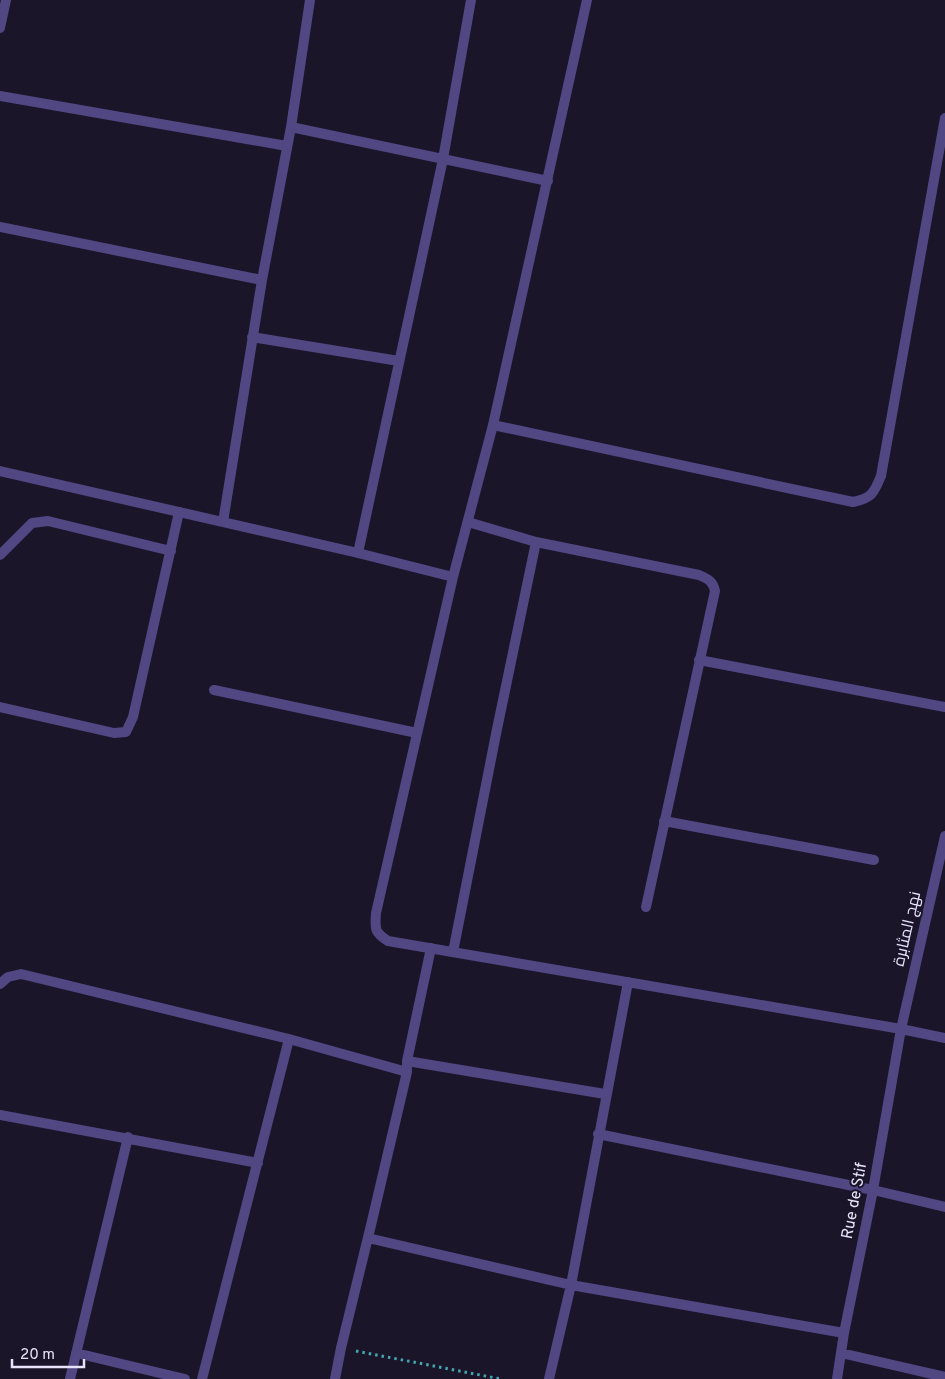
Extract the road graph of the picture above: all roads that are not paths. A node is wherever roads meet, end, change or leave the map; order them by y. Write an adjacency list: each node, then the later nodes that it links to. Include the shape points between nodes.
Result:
1 (6, 0): 5 (street)
2 (310, 0): 8 (street)
3 (471, 0): 10 (street)
4 (587, 0): 11 (street)
5 (0, 28)
6 (0, 96): 9 (street)
7 (945, 118): 16 (street, via 881,476 875,490 866,499 853,502)
8 (291, 127): 9 (street); 10 (street)
9 (287, 146): 13 (street)
10 (443, 159): 11 (street); 15 (street)
11 (548, 182): 16 (street)
12 (0, 226): 13 (street)
13 (262, 280): 14 (street)
14 (252, 337): 15 (street); 19 (street)
15 (399, 361): 23 (street)
16 (493, 425): 20 (street)
17 (0, 471): 18 (street)
18 (179, 512): 19 (street); 22 (street)
19 (223, 522): 23 (street)
20 (468, 522): 21 (street); 25 (street)
21 (536, 542): 26 (street, via 708,578 715,591); 36 (street)
22 (171, 551): 24 (street, via 48,521 32,523); 28 (street, via 133,717 126,732 114,733)
23 (358, 553): 25 (street)
24 (0, 555)
25 (453, 577): 30 (street)
26 (699, 660): 29 (street); 31 (street)
27 (214, 690): 30 (street)
28 (0, 707)
29 (945, 707)
30 (417, 733): 35 (street, via 375,928 388,940)
31 (664, 821): 33 (street); 34 (street)
32 (945, 836): 39 (street, نهج المثابرة)
33 (874, 860)
34 (646, 907)
35 (431, 948): 36 (street); 42 (street)
36 (453, 952): 37 (street)
37 (628, 982): 39 (street); 44 (street)
38 (0, 984): 41 (street, via 8,977 21,974)
39 (901, 1029): 40 (street); 49 (street, Rue de Stif)
40 (945, 1038)
41 (289, 1039): 43 (street); 48 (street)
42 (407, 1061): 43 (street); 44 (street)
43 (406, 1072): 51 (street)
44 (605, 1094): 46 (street)
45 (0, 1114): 47 (street)
46 (598, 1134): 49 (street); 52 (street)
47 (128, 1137): 48 (street); 54 (street)
48 (258, 1163): 59 (street)
49 (873, 1190): 50 (street); 53 (street, Rue de Stif)
50 (945, 1207)
51 (368, 1238): 52 (street); 60 (street)
52 (571, 1285): 53 (street); 61 (street)
53 (844, 1333): 55 (street, Rue de Stif)
54 (76, 1353): 57 (street); 58 (street)
55 (841, 1353): 56 (street); 62 (street, Rue de Stif)
56 (945, 1377)
57 (70, 1379)
58 (186, 1379)
59 (202, 1379)
60 (335, 1379)
61 (549, 1379)
62 (837, 1379)

